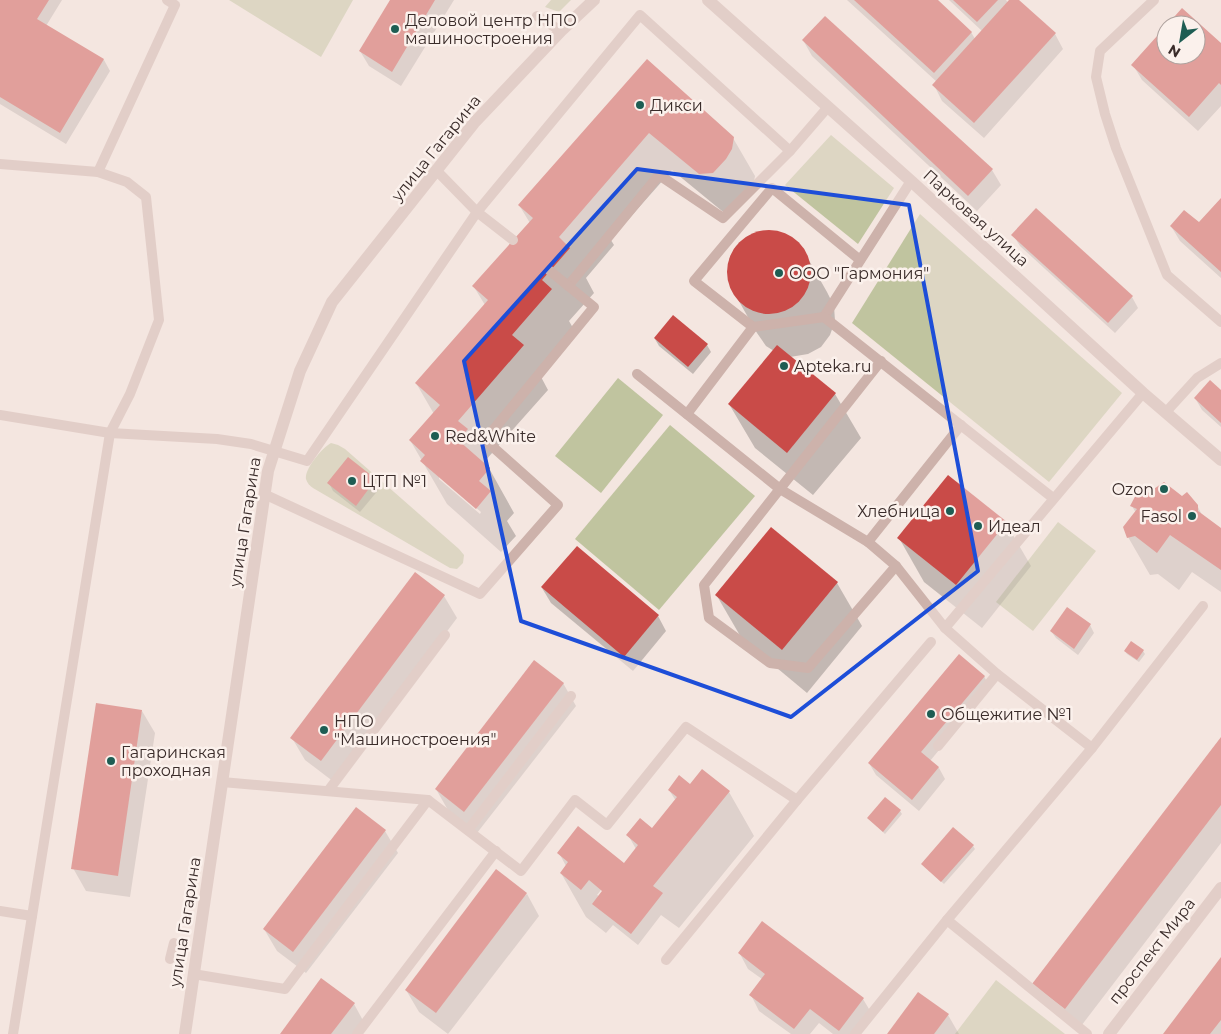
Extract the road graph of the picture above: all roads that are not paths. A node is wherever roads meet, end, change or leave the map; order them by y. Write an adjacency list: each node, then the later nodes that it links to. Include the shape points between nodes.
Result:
1 (167, 0): 11 (lane, via 175,5)
2 (594, 0): 6 (street, улица Гагарина)
3 (708, 0): 7 (street, Парковая улица)
4 (1154, 0): 21 (lane, via 1100,51 1096,77 1116,148 1167,274)
5 (537, 16): 6 (lane)
6 (561, 31): 10 (street, улица Гагарина, via 474,123)
7 (828, 107): 8 (lane); 12 (street, Парковая улица)
8 (790, 151): 13 (lane, via 640,15); 14 (lane)
9 (0, 164): 11 (lane)
10 (437, 171): 13 (lane); 32 (street, улица Гагарина, via 332,302 300,371)
11 (98, 172): 31 (lane, via 127,182 146,197 159,320 130,394)
12 (911, 181): 17 (lane); 26 (street, Парковая улица)
13 (477, 212): 16 (lane); 32 (lane, via 307,461)
14 (723, 218): 15 (lane); 19 (lane, via 659,174)
15 (732, 235): 17 (lane, via 772,188); 22 (lane, via 694,281)
16 (512, 240)
17 (860, 260): 20 (lane)
18 (550, 271): 19 (lane)
19 (568, 286): 35 (lane, via 594,307 485,440 558,505 480,594)
20 (824, 317): 22 (lane); 23 (lane)
21 (1221, 322)
22 (753, 327): 29 (lane)
23 (881, 361): 30 (lane); 34 (lane)
24 (1221, 363): 27 (lane, via 1197,378)
25 (637, 374): 29 (lane)
26 (1143, 393): 27 (street, Парковая улица); 36 (lane)
27 (1166, 412): 33 (street, Парковая улица)
28 (0, 414): 31 (lane)
29 (687, 414): 34 (lane)
30 (961, 426): 36 (lane); 37 (lane)
31 (110, 433): 32 (lane, via 217,438); 55 (lane)
32 (273, 452): 35 (street, улица Гагарина)
33 (1221, 460)
34 (780, 490): 37 (lane); 38 (lane, via 704,585 709,618 770,663 808,668)
35 (264, 494): 47 (street, улица Гагарина)
36 (1053, 498): 40 (lane)
37 (868, 542): 38 (lane)
38 (896, 566): 40 (lane)
39 (1203, 606): 46 (lane)
40 (945, 628): 43 (lane)
41 (445, 635): 48 (lane)
42 (931, 642): 50 (lane)
43 (997, 674): 45 (lane); 46 (lane)
44 (571, 696): 51 (lane)
45 (938, 746)
46 (1092, 748): 56 (lane)
47 (222, 782): 48 (lane); 60 (street, улица Гагарина)
48 (328, 791): 49 (lane)
49 (428, 800): 51 (lane); 60 (lane, via 285,989)
50 (797, 800): 52 (lane, via 686,727 607,825 575,800 521,870); 59 (lane)
51 (468, 830): 52 (lane)
52 (496, 851): 63 (lane)
53 (1221, 888): 66 (street, проспект Мира)
54 (0, 911): 55 (lane)
55 (32, 916): 61 (lane)
56 (947, 920): 64 (lane); 65 (lane)
57 (174, 943): 58 (lane)
58 (170, 959)
59 (666, 960)
60 (194, 974): 62 (street, улица Гагарина)
61 (13, 1034)
62 (185, 1034)
63 (357, 1034)
64 (855, 1034)
65 (1087, 1034)
66 (1108, 1034)

